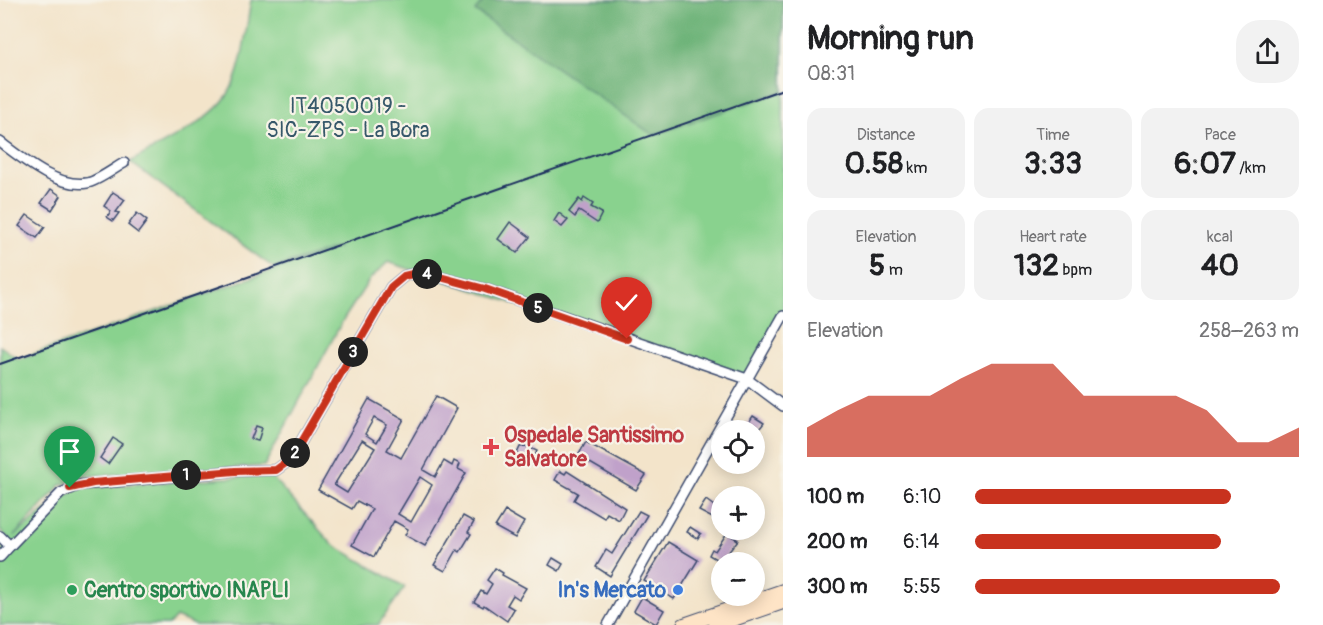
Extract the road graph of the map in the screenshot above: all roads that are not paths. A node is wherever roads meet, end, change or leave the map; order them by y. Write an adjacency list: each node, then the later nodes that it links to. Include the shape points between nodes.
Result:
1 (0, 142): 2 (street, via 61,181 88,183)
2 (124, 163)
3 (783, 316): 4 (street)
4 (747, 379): 5 (street); 7 (street, via 485,289 421,272 404,276 391,287 291,459 276,470 80,484 60,493); 11 (street)
5 (783, 406)
6 (0, 536): 7 (street)
7 (10, 546): 8 (street)
8 (0, 557)
9 (783, 591): 12 (main road)
10 (783, 602): 13 (main road)
11 (608, 625)
12 (684, 625)
13 (716, 625)

